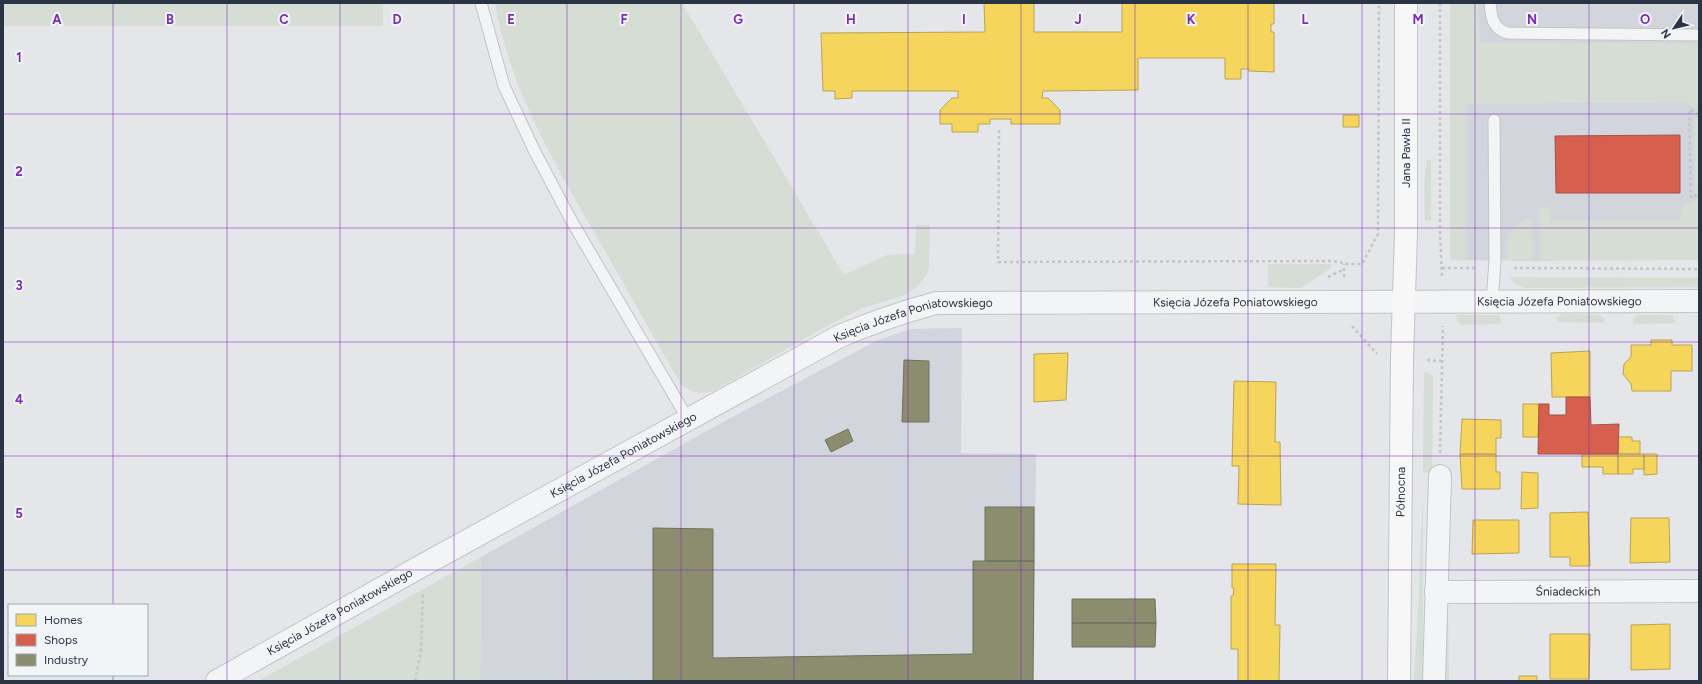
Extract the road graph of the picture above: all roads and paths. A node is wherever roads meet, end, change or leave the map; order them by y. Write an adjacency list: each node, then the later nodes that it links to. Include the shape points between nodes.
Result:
1 (481, 3): 23 (lane, via 504,86 535,152 571,220)
2 (1379, 3): 9 (path, via 1378,234 1362,264 1331,261 998,262)
3 (1406, 3): 15 (main road, Jana Pawła II)
4 (1440, 3): 11 (path)
5 (1490, 3): 6 (lane, via 1491,17 1500,31)
6 (1699, 35)
7 (1699, 114): 10 (path, via 1690,110 1691,198)
8 (1494, 120): 12 (lane)
9 (999, 130)
10 (1699, 194)
11 (1442, 268): 12 (path); 16 (path)
12 (1494, 268): 13 (path); 17 (lane)
13 (1699, 269)
14 (1699, 301): 17 (street, Księcia Józefa Poniatowskiego)
15 (1404, 302): 16 (street, Księcia Józefa Poniatowskiego); 23 (street, Księcia Józefa Poniatowskiego, via 936,303 878,320 840,336); 30 (main road, Północna)
16 (1442, 302): 17 (street, Księcia Józefa Poniatowskiego)
17 (1492, 302)
18 (1346, 325): 20 (path, via 1352,326)
19 (1443, 331): 22 (path)
20 (1380, 356)
21 (1423, 360): 22 (path)
22 (1441, 362): 24 (path)
23 (689, 420): 25 (street, Księcia Józefa Poniatowskiego)
24 (1440, 476): 27 (street)
25 (425, 564): 28 (street, Księcia Józefa Poniatowskiego); 29 (path, via 421,651)
26 (1699, 591): 27 (street, Śniadeckich)
27 (1436, 592): 31 (street)
28 (217, 681)
29 (415, 681)
30 (1399, 681)
31 (1434, 681)

